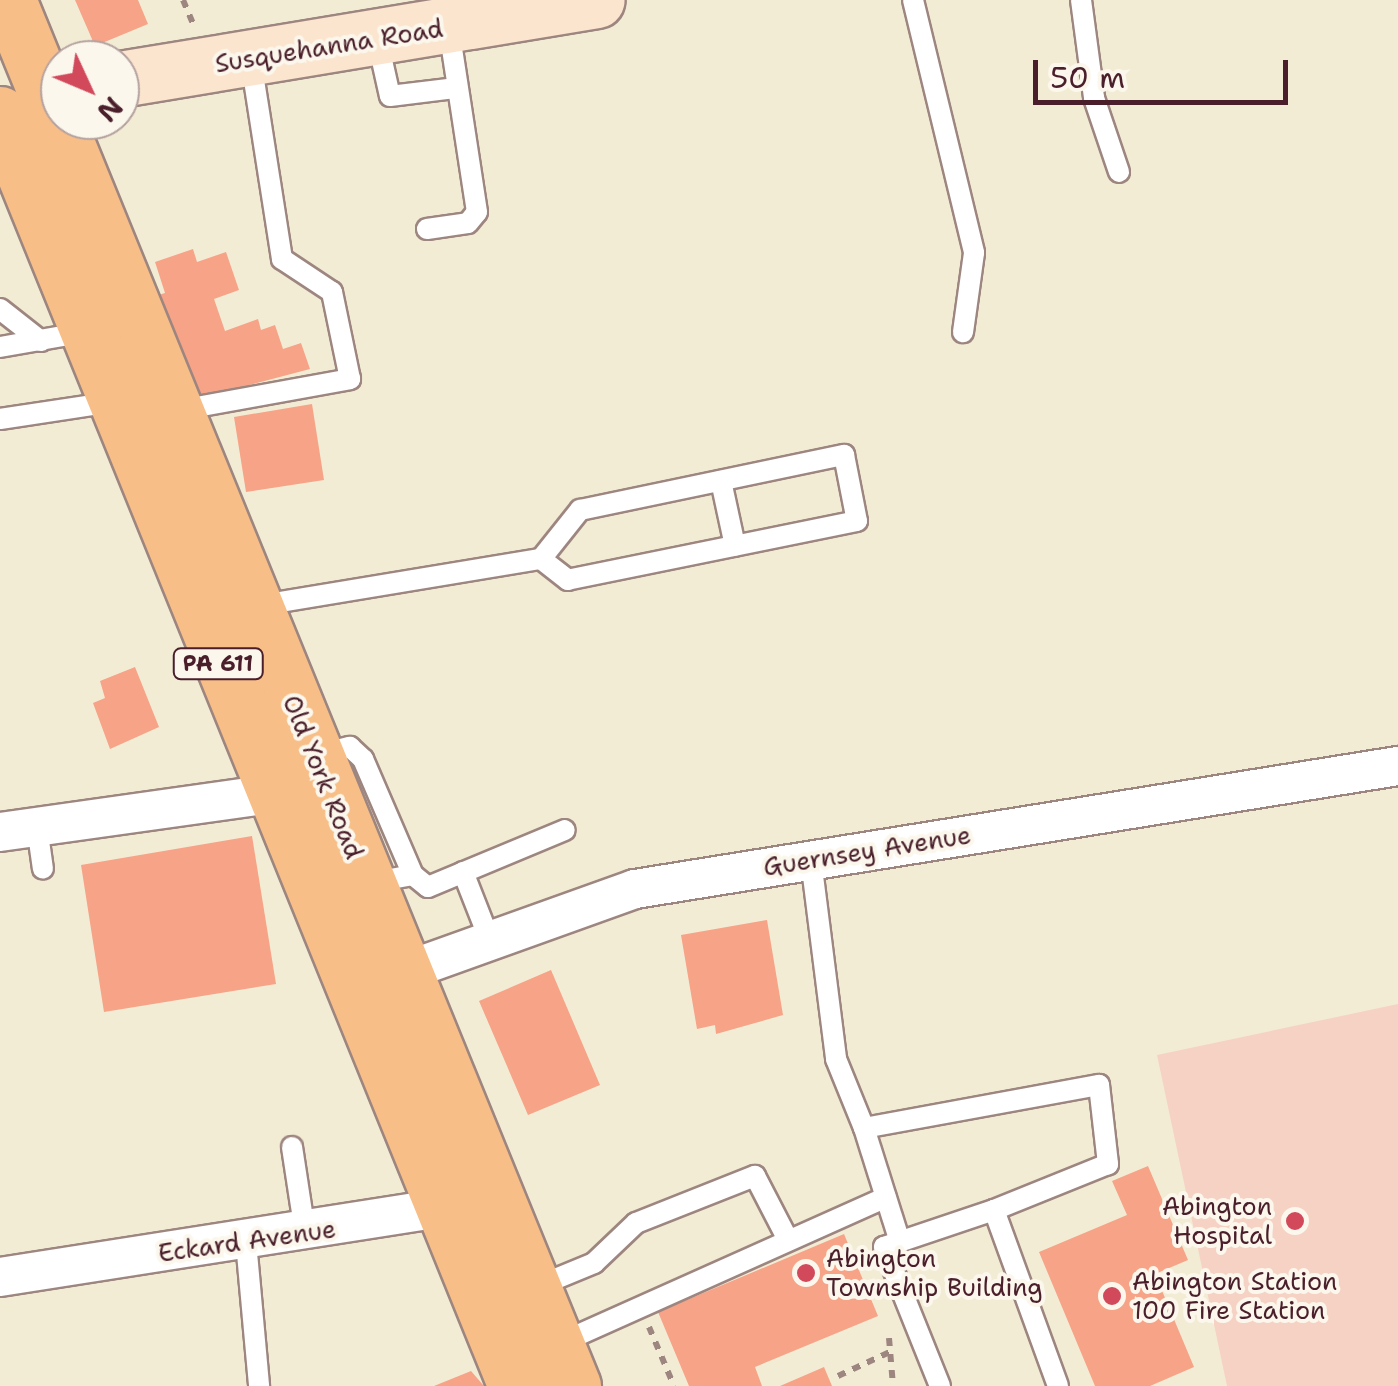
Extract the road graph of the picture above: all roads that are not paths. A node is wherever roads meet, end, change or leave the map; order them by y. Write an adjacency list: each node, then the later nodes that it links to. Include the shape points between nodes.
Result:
1 (913, 0): 14 (lane, via 974,253)
2 (1081, 0): 11 (lane, via 1094,98)
3 (566, 2): 5 (main road, Susquehanna Road)
4 (13, 6): 10 (highway, Old York Road / PA 611)
5 (449, 26): 6 (main road, Susquehanna Road); 9 (lane)
6 (376, 38): 7 (main road, Susquehanna Road); 9 (lane, via 390,96)
7 (250, 60): 8 (main road, Susquehanna Road); 18 (lane, via 282,259 332,292 350,378)
8 (140, 76)
9 (455, 88): 12 (lane, via 477,212 468,223)
10 (26, 100): 15 (highway, Old York Road / PA 611); 18 (highway, Old York Road / PA 611)
11 (1119, 172)
12 (427, 229)
13 (0, 309): 15 (lane)
14 (963, 332)
15 (63, 337): 16 (lane); 17 (highway, Old York Road / PA 611)
16 (0, 347)
17 (112, 402): 19 (lane); 25 (highway, Old York Road / PA 611)
18 (174, 411): 23 (highway, Old York Road / PA 611)
19 (0, 420)
20 (720, 481): 21 (lane); 21 (lane, via 844,455 857,520); 22 (lane, via 580,510)
21 (735, 546): 22 (lane, via 568,580)
22 (541, 559): 23 (lane)
23 (254, 607): 31 (highway, Old York Road / PA 611, via 314,755)
24 (1398, 766): 28 (street, Guernsey Avenue)
25 (271, 794): 26 (street); 34 (highway, Old York Road / PA 611)
26 (18, 830): 29 (lane)
27 (565, 830): 30 (lane)
28 (811, 860): 32 (street, Guernsey Avenue, via 635,889); 35 (lane, via 836,1059)
29 (44, 869)
30 (463, 872): 31 (lane, via 428,887); 32 (lane)
31 (390, 879): 33 (highway, Old York Road / PA 611)
32 (490, 941): 33 (street, Guernsey Avenue)
33 (401, 970): 34 (street, Guernsey Avenue); 37 (highway, Old York Road / PA 611)
34 (352, 994): 40 (highway, Old York Road / PA 611)
35 (864, 1128): 38 (lane); 39 (lane, via 1100,1085 1108,1164)
36 (292, 1147): 41 (lane)
37 (492, 1194): 40 (street, Eckard Avenue); 46 (highway, Old York Road / PA 611)
38 (886, 1197): 42 (lane); 44 (lane)
39 (994, 1210): 44 (lane); 51 (lane)
40 (440, 1213): 41 (street, Eckard Avenue); 49 (highway, Old York Road / PA 611)
41 (306, 1232): 43 (street, Eckard Avenue)
42 (786, 1236): 46 (lane, via 756,1176 636,1223 594,1263); 47 (lane)
43 (246, 1242): 45 (street, Eckard Avenue); 48 (lane)
44 (900, 1242): 50 (lane, via 884,1247)
45 (0, 1277)
46 (532, 1288): 47 (highway, Old York Road / PA 611)
47 (564, 1366)
48 (259, 1386)
49 (516, 1386)
50 (940, 1386)
51 (1058, 1386)

